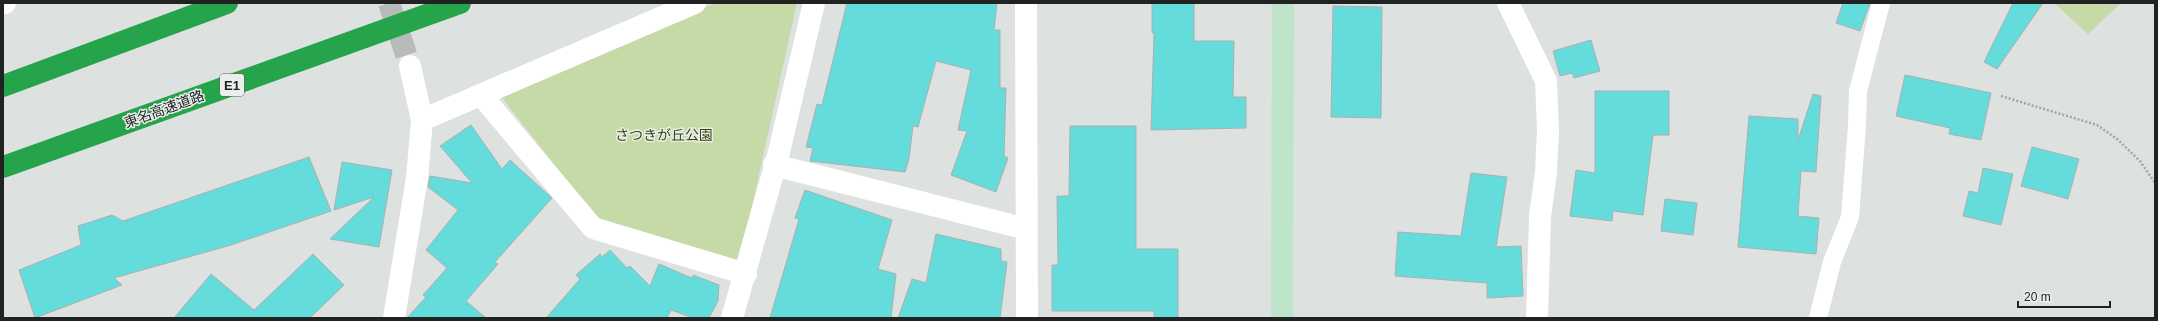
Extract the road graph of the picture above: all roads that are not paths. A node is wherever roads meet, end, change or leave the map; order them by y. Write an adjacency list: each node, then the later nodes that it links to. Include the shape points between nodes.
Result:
1 (227, 3): 10 (highway)
2 (460, 3): 14 (highway, 東名高速道路 / E1)
3 (696, 3): 11 (street)
4 (814, 3): 13 (street)
5 (1026, 3): 15 (street)
6 (1283, 3): 20 (street)
7 (1508, 3): 21 (street, via 1546,81 1548,130 1540,216)
8 (1881, 3): 22 (lane, via 1858,91 1850,217 1832,262)
9 (410, 66): 12 (street)
10 (3, 86)
11 (481, 95): 12 (street); 16 (street, via 593,228)
12 (422, 120): 17 (street, via 417,178)
13 (774, 166): 15 (street); 16 (street)
14 (3, 167)
15 (1027, 229): 19 (street)
16 (746, 274): 18 (street)
17 (394, 318)
18 (732, 318)
19 (1027, 318)
20 (1282, 318)
21 (1537, 318)
22 (1818, 318)

